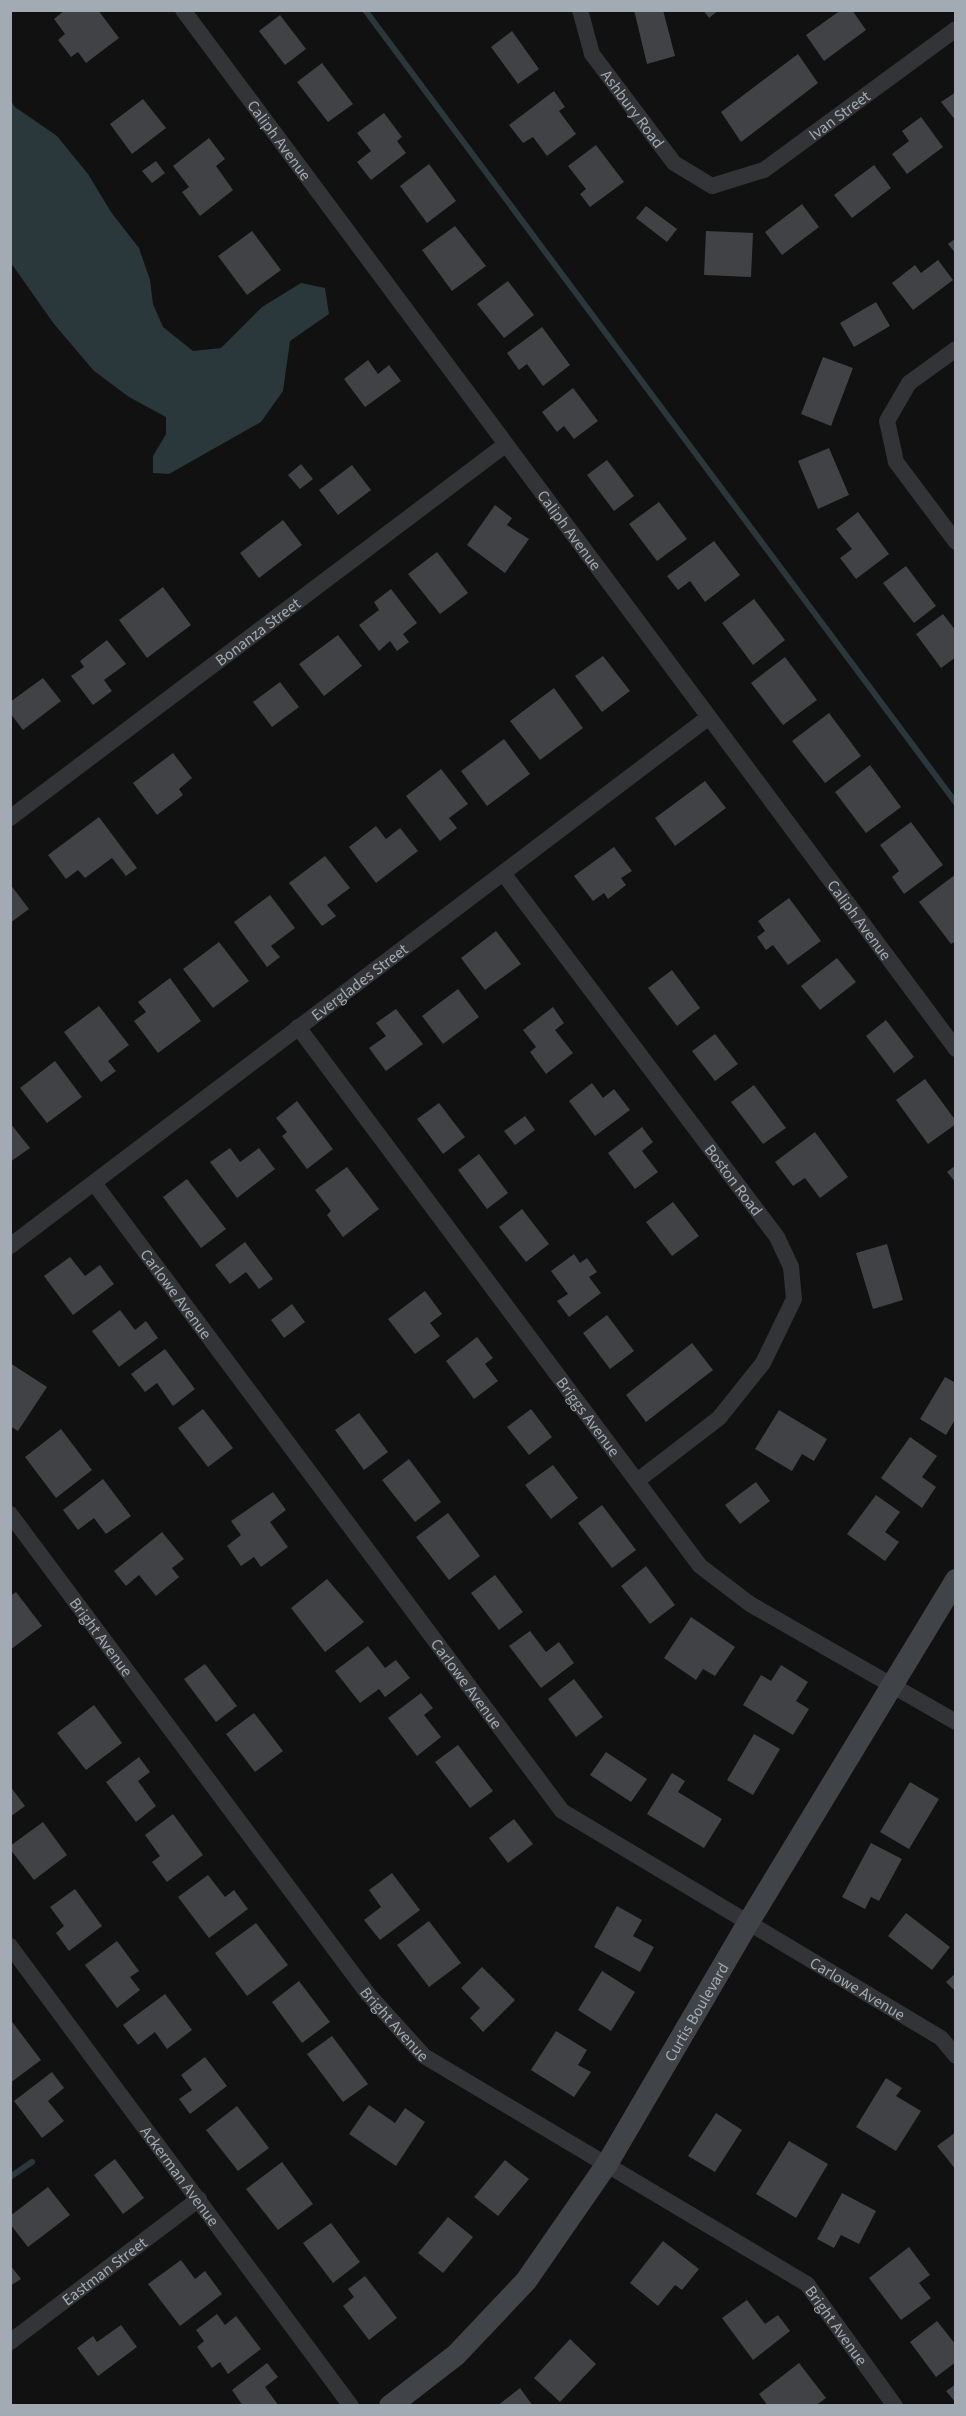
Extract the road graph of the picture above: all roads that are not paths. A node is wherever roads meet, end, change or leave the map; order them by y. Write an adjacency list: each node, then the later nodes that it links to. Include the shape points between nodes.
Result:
1 (183, 10): 6 (street, Caliph Avenue)
2 (580, 10): 4 (street, Ashbury Road, via 592,54 674,163)
3 (956, 29): 4 (street, Ivan Street, via 764,170)
4 (712, 186)
5 (956, 349): 7 (street, via 909,383 887,421 896,462)
6 (505, 445): 8 (street, Caliph Avenue); 9 (street, Bonanza Street)
7 (956, 542)
8 (709, 717): 10 (street, Everglades Street); 12 (street, Caliph Avenue)
9 (10, 818)
10 (503, 873): 11 (street, Everglades Street); 15 (street, Boston Road, via 777,1237 791,1267 794,1299 763,1363 719,1418)
11 (298, 1027): 13 (street, Everglades Street); 15 (street, Briggs Avenue)
12 (956, 1049)
13 (94, 1183): 14 (street, Everglades Street); 20 (street, Carlowe Avenue, via 562,1811)
14 (10, 1246)
15 (637, 1481): 18 (street, Briggs Avenue, via 700,1566 750,1604)
16 (10, 1514): 24 (street, Bright Avenue, via 368,1994 423,2056)
17 (956, 1580): 18 (street, Curtis Boulevard)
18 (892, 1685): 19 (street, Briggs Avenue); 20 (street, Curtis Boulevard)
19 (956, 1722)
20 (748, 1923): 23 (street, Carlowe Avenue, via 941,2038); 24 (street, Curtis Boulevard)
21 (10, 1946): 22 (street, Ackerman Avenue)
22 (16, 1964): 25 (street, Ackerman Avenue)
23 (956, 2056)
24 (607, 2164): 27 (street, Bright Avenue, via 807,2284); 29 (street, Curtis Boulevard, via 526,2281 456,2355)
25 (199, 2199): 26 (street, Eastman Street); 28 (street, Ackerman Avenue)
26 (10, 2342)
27 (888, 2403)
28 (351, 2406)
29 (390, 2406)

